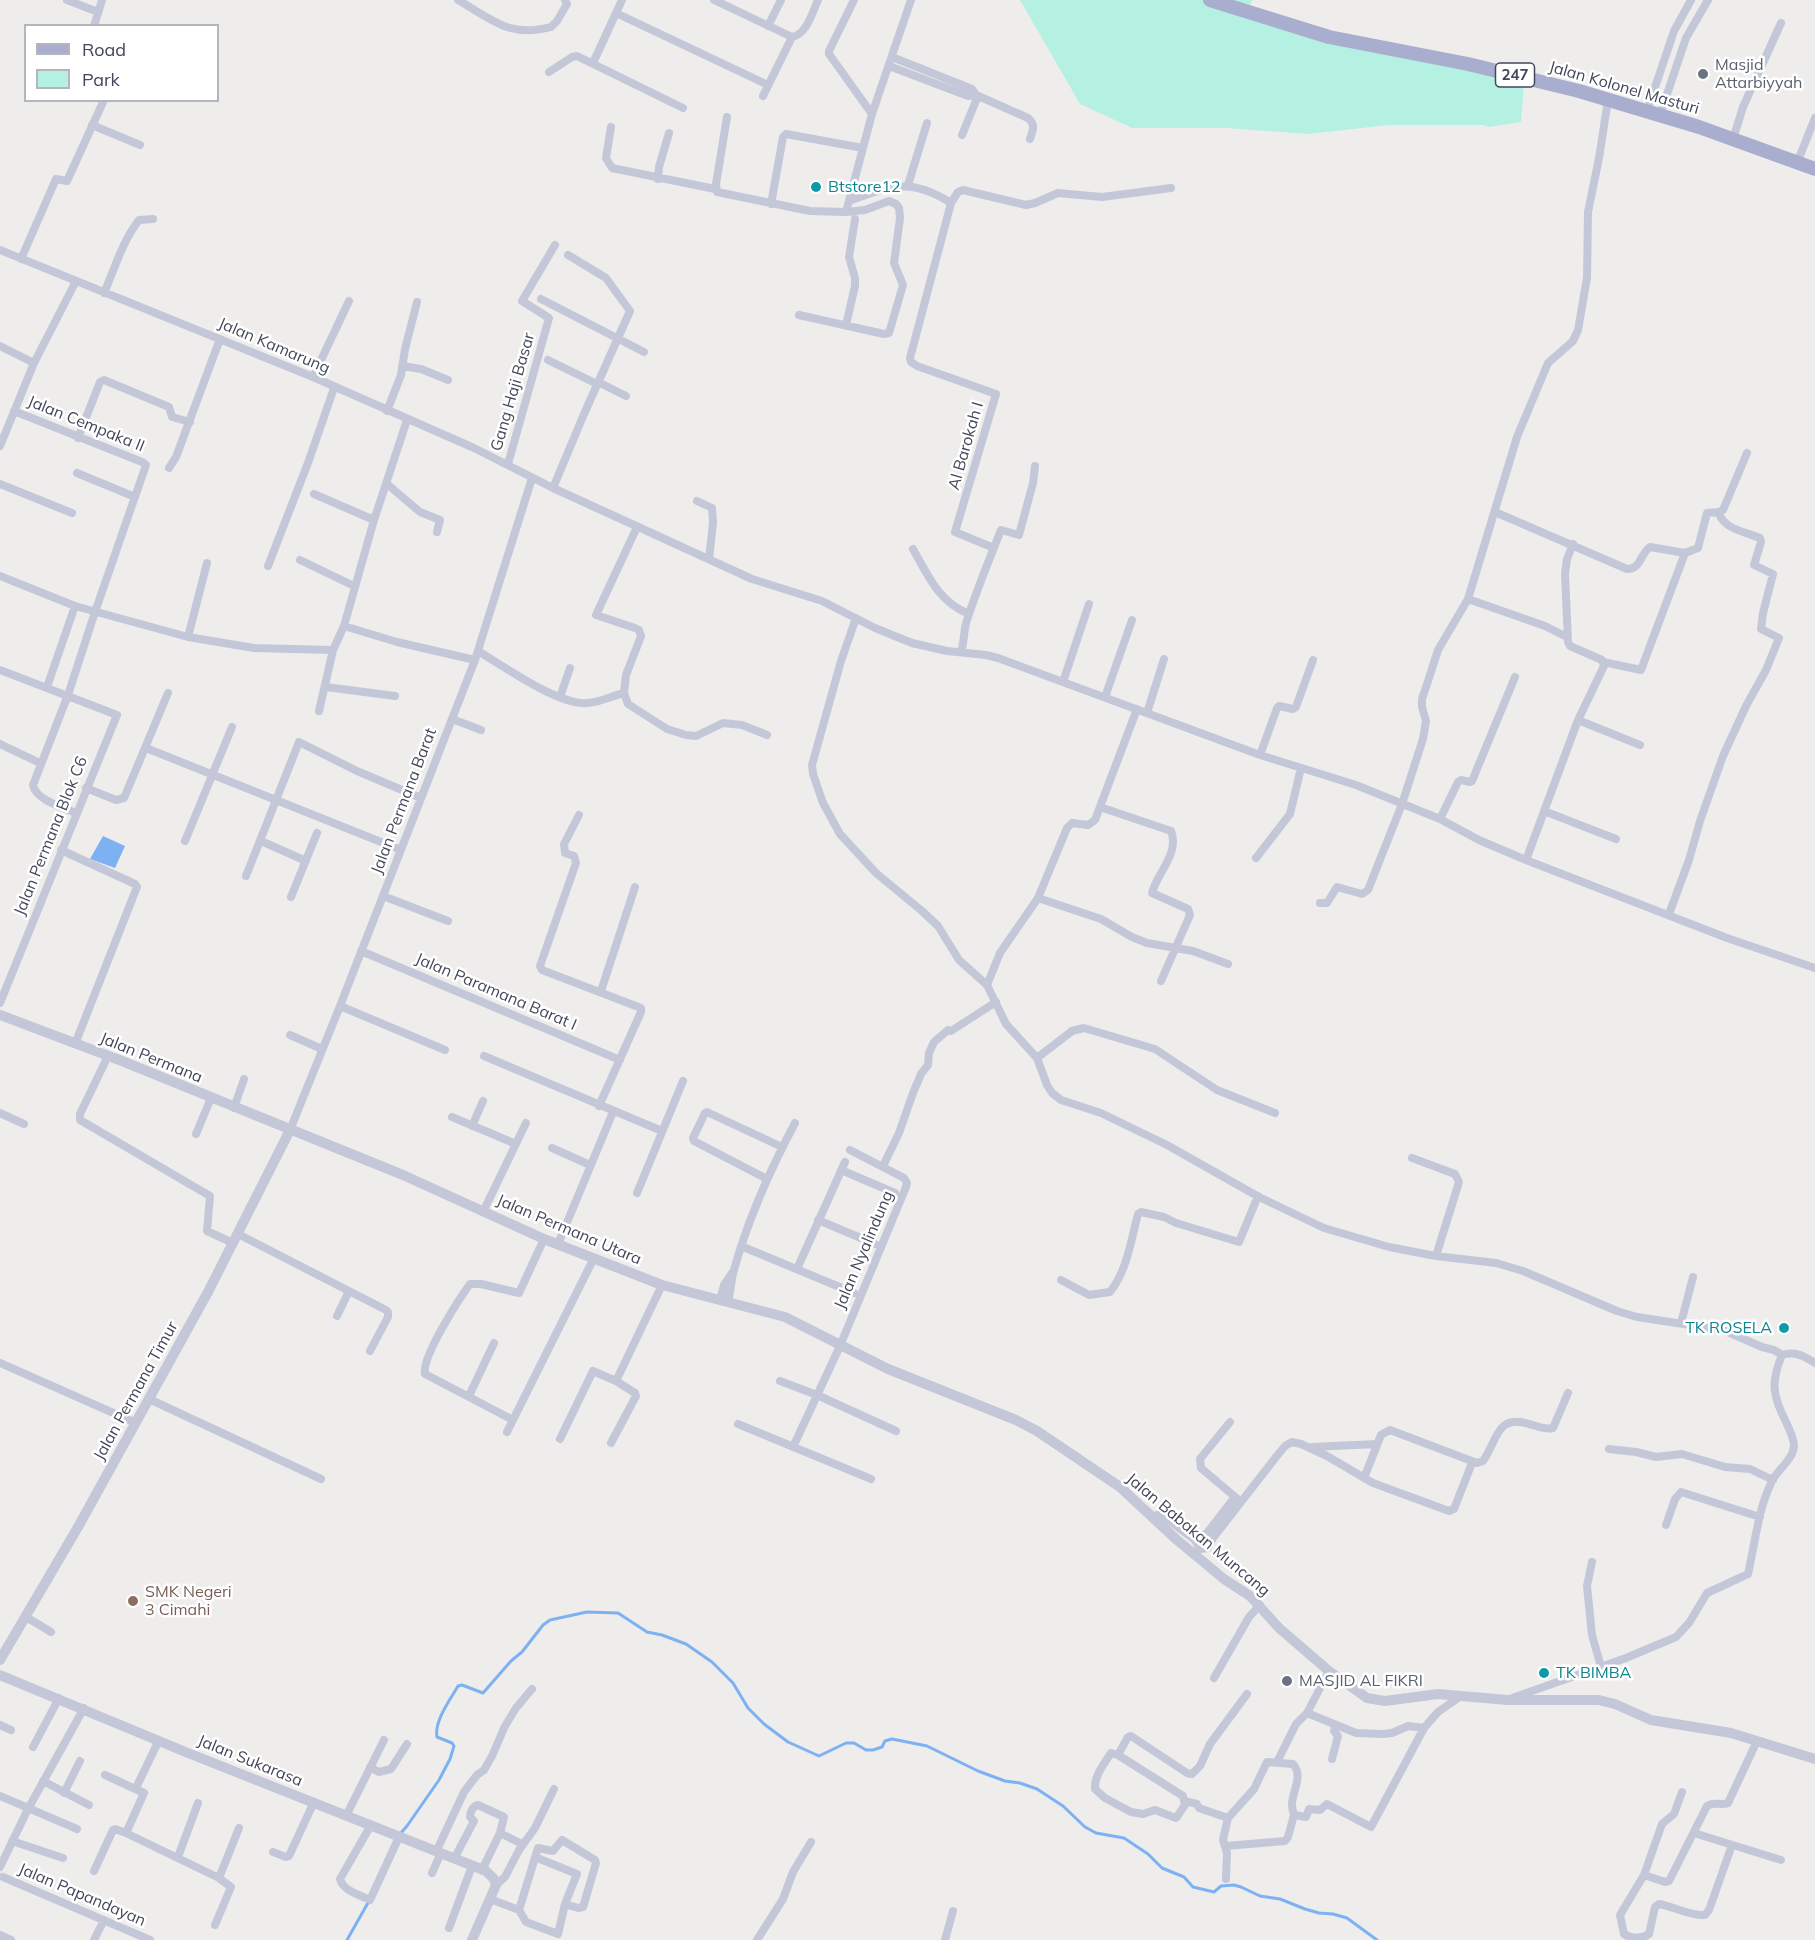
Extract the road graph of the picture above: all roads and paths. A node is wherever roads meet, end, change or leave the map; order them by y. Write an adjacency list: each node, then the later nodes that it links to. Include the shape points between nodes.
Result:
1 (102, 0): 14 (street)
2 (458, 0): 3 (street, via 511,30 522,32 551,27 564,11)
3 (565, 0)
4 (622, 0): 15 (street)
5 (714, 0): 18 (street)
6 (780, 0): 18 (street)
7 (818, 0): 19 (street, via 803,31)
8 (854, 0): 29 (street, via 829,51)
9 (911, 0): 20 (street)
10 (1210, 0): 27 (main road, Jalan Kolonel Masturi / 247, via 1329,37 1468,64)
11 (1690, 0): 31 (street, via 1674,31 1657,81)
12 (1708, 0): 31 (street, via 1686,38 1670,85)
13 (71, 1): 14 (street)
14 (98, 12): 17 (street)
15 (616, 13): 21 (street); 23 (street)
16 (1780, 23): 41 (street)
17 (94, 24)
18 (768, 26): 19 (street)
19 (792, 37): 23 (street)
20 (891, 61): 24 (street, via 972,89); 26 (street)
21 (593, 63): 22 (street, via 576,56); 30 (street)
22 (549, 72)
23 (768, 85): 25 (street)
24 (977, 95): 39 (street); 40 (street, via 1028,118 1034,129)
25 (763, 96)
26 (878, 96): 29 (street); 32 (street)
27 (1608, 99): 31 (main road, Jalan Kolonel Masturi / 247); 98 (street, via 1588,212 1587,278 1578,330 1573,341 1544,371 1517,437)
28 (103, 102): 36 (street)
29 (864, 103): 32 (street)
30 (683, 108)
31 (1653, 113): 41 (main road, Jalan Kolonel Masturi / 247)
32 (872, 114): 43 (street)
33 (727, 117): 49 (street)
34 (1815, 118): 44 (street)
35 (927, 123): 47 (street)
36 (92, 125): 42 (street); 59 (street, via 67,181 56,179)
37 (611, 127): 46 (street, via 608,164)
38 (669, 133): 46 (street)
39 (962, 135)
40 (1030, 139)
41 (1733, 139): 44 (main road, Jalan Kolonel Masturi / 247)
42 (140, 146)
43 (863, 148): 50 (street); 52 (street, via 786,134)
44 (1797, 163): 45 (main road, Jalan Kolonel Masturi / 247)
45 (1815, 169)
46 (658, 179): 49 (street)
47 (908, 185): 50 (street); 51 (street, via 938,194)
48 (1171, 188): 51 (street, via 1102,197 1058,193 1026,205 963,190)
49 (715, 189): 52 (street, via 720,194)
50 (849, 201): 53 (street)
51 (951, 203): 105 (street, Al Barokah I, via 910,358 916,366 996,394 955,532)
52 (771, 204): 53 (street, via 810,212)
53 (846, 213): 66 (street, via 889,201 897,206 900,218 894,263 903,285 889,333)
54 (153, 219): 61 (street, via 139,220 124,242)
55 (855, 219): 66 (street, via 849,257 855,286)
56 (555, 244): 87 (street, Gang Haji Basar, via 522,301 549,318)
57 (0, 250): 59 (street, Jalan Kamarung)
58 (568, 255): 68 (street, via 606,278 629,309)
59 (21, 259): 60 (street, Jalan Kamarung)
60 (76, 282): 61 (street, Jalan Kamarung); 72 (street)
61 (104, 293): 67 (street, Jalan Kamarung)
62 (541, 299): 68 (street)
63 (348, 301): 74 (street)
64 (417, 302): 73 (street)
65 (799, 315): 66 (street)
66 (846, 325)
67 (220, 339): 74 (street, Jalan Kamarung); 82 (street)
68 (618, 339): 70 (street); 76 (street)
69 (0, 346): 72 (street)
70 (644, 352)
71 (548, 360): 76 (street)
72 (34, 363): 79 (street)
73 (402, 366): 75 (street); 80 (street)
74 (313, 377): 77 (street, Jalan Kamarung)
75 (448, 380)
76 (597, 383): 78 (street); 94 (street)
77 (334, 388): 80 (street, Jalan Kamarung); 111 (street)
78 (626, 396)
79 (14, 411): 83 (street); 84 (street, Jalan Cempaka II)
80 (387, 411): 81 (street, Jalan Kamarung)
81 (407, 420): 87 (street, Jalan Kamarung); 93 (street)
82 (190, 422): 84 (street, via 172,417 169,407 158,401 104,380); 89 (street)
83 (2, 432): 85 (street)
84 (78, 438): 96 (street, Jalan Cempaka II, via 146,465)
85 (0, 446)
86 (1747, 453): 99 (street)
87 (508, 464): 91 (street, Jalan Kamarung)
88 (1035, 466): 105 (street, via 1019,534 1001,530)
89 (169, 468)
90 (77, 473): 96 (street)
91 (532, 478): 94 (street, Jalan Kamarung); 126 (street, Jalan Permana Barat)
92 (0, 484): 100 (street)
93 (387, 484): 101 (street); 103 (street, via 420,512 440,520)
94 (554, 488): 102 (street, Jalan Kamarung)
95 (314, 494): 101 (street)
96 (135, 497): 117 (street)
97 (697, 501): 108 (street, via 712,508)
98 (1495, 512): 104 (street); 114 (street)
99 (1719, 512): 107 (street, via 1707,513 1698,548); 181 (street, via 1728,526 1760,538 1754,565 1773,573 1761,629 1779,638 1723,756)
100 (72, 513)
101 (374, 520): 113 (street)
102 (637, 527): 108 (street, Jalan Kamarung); 137 (street, via 596,615 639,630 641,636 626,675)
103 (437, 532)
104 (1574, 544): 107 (street, via 1630,569 1636,567 1650,547); 123 (street, via 1564,574)
105 (994, 548): 118 (street)
106 (913, 549): 118 (street, via 936,590)
107 (1685, 552): 129 (street, via 1641,670)
108 (709, 559): 119 (street, Jalan Kamarung)
109 (300, 560): 113 (street)
110 (207, 563): 122 (street)
111 (268, 566)
112 (0, 576): 116 (street)
113 (354, 586): 121 (street)
114 (1468, 599): 123 (street); 160 (street, via 1438,650 1422,699 1426,721 1423,739)
115 (1089, 604): 133 (street)
116 (75, 606): 117 (street); 134 (street)
117 (94, 612): 122 (street); 138 (street)
118 (969, 614): 125 (street)
119 (856, 618): 125 (street, Jalan Kamarung, via 912,643); 188 (street, via 813,758 817,788 840,834 876,873 938,926 959,960)
120 (1132, 620): 141 (street)
121 (344, 626): 124 (street); 126 (street, via 397,642)
122 (188, 637): 124 (street, via 254,648)
123 (1567, 637): 129 (street, via 1570,646)
124 (333, 650): 135 (street)
125 (961, 652): 133 (street, Jalan Kamarung, via 986,655)
126 (476, 656): 140 (street); 145 (street, Jalan Permana Barat)
127 (1164, 659): 144 (street)
128 (1313, 660): 153 (street, via 1296,707 1277,708)
129 (1603, 662): 146 (street)
130 (570, 668): 140 (street)
131 (0, 670): 134 (street)
132 (1515, 677): 165 (street, via 1472,781 1458,782)
133 (1063, 682): 141 (street, Jalan Kamarung)
134 (47, 687): 138 (street)
135 (326, 687): 139 (street); 143 (street)
136 (168, 693): 152 (street)
137 (624, 693): 140 (street, via 587,703); 149 (street, via 635,709 667,729 686,735 696,736 723,723 742,725)
138 (68, 695): 154 (street); 157 (street, Jalan Permana Blok C6, via 117,715)
139 (395, 696)
140 (560, 697)
141 (1105, 697): 142 (street, Jalan Kamarung)
142 (1137, 709): 144 (street, Jalan Kamarung); 161 (street)
143 (319, 711)
144 (1147, 713): 153 (street, Jalan Kamarung)
145 (452, 719): 148 (street); 158 (street, Jalan Permana Barat)
146 (1578, 720): 151 (street); 162 (street)
147 (232, 727): 156 (street)
148 (481, 730)
149 (767, 735)
150 (0, 744): 154 (street)
151 (1640, 745)
152 (146, 747): 156 (street); 157 (street, via 124,798 116,800)
153 (1260, 755): 155 (street, Jalan Kamarung)
154 (40, 763): 163 (street, via 33,789)
155 (1301, 768): 160 (street, Jalan Kamarung); 172 (street, via 1290,814)
156 (213, 774): 159 (street); 168 (street)
157 (86, 788): 163 (street, Jalan Permana Blok C6)
158 (421, 798): 159 (street, via 300,742); 171 (street, Jalan Permana Barat)
159 (277, 800): 169 (street); 171 (street)
160 (1402, 804): 165 (street, Jalan Kamarung); 180 (street, via 1367,892 1337,887 1328,903)
161 (1100, 807): 179 (street, via 1092,824 1072,823 1067,828); 183 (street, via 1171,831 1172,851 1152,893 1190,912)
162 (1544, 811): 167 (street); 173 (street)
163 (76, 813): 170 (street, Jalan Permana Blok C6)
164 (579, 815): 189 (street, via 564,844 566,853 574,856 576,863 540,966)
165 (1440, 819): 173 (street, Jalan Kamarung)
166 (317, 833): 174 (street)
167 (1616, 839)
168 (185, 841)
169 (261, 841): 174 (street); 175 (street)
170 (61, 850): 191 (street, Jalan Permana Blok C6); 195 (street, via 137,886)
171 (401, 850): 178 (street, Jalan Permana Barat)
172 (1256, 858)
173 (1526, 860): 181 (street, Jalan Kamarung)
174 (306, 861): 177 (street)
175 (246, 876)
176 (635, 887): 189 (street)
177 (291, 897)
178 (383, 897): 182 (street); 184 (street, Jalan Permana Barat)
179 (1038, 898): 183 (street, via 1101,919 1138,940); 188 (street, via 1000,954)
180 (1320, 903)
181 (1669, 914): 186 (street, Jalan Kamarung)
182 (448, 921)
183 (1177, 947): 185 (street); 187 (street)
184 (361, 951): 192 (street, Jalan Permana Barat); 201 (street, Jalan Paramana Barat I)
185 (1228, 964)
186 (1815, 968)
187 (1161, 981)
188 (987, 985): 190 (street)
189 (601, 991): 201 (street, via 641,1008)
190 (996, 1002): 200 (street, via 1012,1033); 225 (street, via 934,1042 928,1065)
191 (0, 1003)
192 (340, 1006): 196 (street, Jalan Permana Barat); 197 (street)
193 (0, 1015): 195 (street, Jalan Permana)
194 (290, 1035): 196 (street)
195 (75, 1044): 198 (street, Jalan Permana)
196 (322, 1049): 216 (street, Jalan Permana Barat)
197 (445, 1050)
198 (108, 1056): 204 (street, Jalan Permana); 232 (street, via 80,1120 210,1196 207,1231)
199 (484, 1056): 206 (street)
200 (1037, 1059): 210 (street, via 1072,1031 1084,1028 1155,1049 1217,1090); 229 (street, via 1047,1085 1061,1100 1101,1113 1167,1145)
201 (620, 1060): 206 (street)
202 (244, 1079): 207 (street)
203 (683, 1081): 217 (street)
204 (211, 1098): 207 (street, Jalan Permana); 218 (street)
205 (483, 1101): 215 (street)
206 (599, 1106): 208 (street)
207 (234, 1108): 216 (street, Jalan Permana)
208 (613, 1112): 217 (street); 224 (street)
209 (0, 1113): 214 (street)
210 (1275, 1113)
211 (452, 1118): 215 (street)
212 (526, 1123): 219 (street)
213 (795, 1123): 220 (street)
214 (24, 1124)
215 (472, 1126): 219 (street)
216 (290, 1130): 230 (street, Jalan Permana Utara); 232 (street, Jalan Permana Timur)
217 (662, 1131): 227 (street)
218 (196, 1134)
219 (516, 1144): 230 (street)
220 (782, 1147): 226 (street); 226 (street, via 707,1112 693,1138)
221 (552, 1148): 224 (street)
222 (850, 1150): 225 (street)
223 (1412, 1158): 237 (street, via 1458,1178)
224 (590, 1165): 234 (street)
225 (883, 1166): 249 (street, Jalan Nyalindung, via 907,1183)
226 (767, 1179): 236 (street)
227 (637, 1193)
228 (895, 1193): 231 (street, via 843,1166)
229 (1258, 1196): 237 (street, via 1324,1228); 241 (street, via 1239,1242 1141,1212 1124,1267 1110,1292 1089,1295)
230 (484, 1210): 233 (street, Jalan Permana Utara)
231 (818, 1220): 235 (street); 239 (street)
232 (236, 1238): 243 (street); 259 (street, Jalan Permana Timur)
233 (544, 1239): 234 (street, Jalan Permana Utara); 258 (street, via 519,1293 470,1284 436,1339 424,1365 425,1374)
234 (558, 1244): 238 (street, Jalan Permana Utara)
235 (875, 1244)
236 (741, 1246): 239 (street); 245 (street, via 732,1288)
237 (1436, 1256): 247 (street, via 1496,1263 1617,1311)
238 (594, 1257): 242 (street, Jalan Permana Utara); 260 (street)
239 (797, 1269): 244 (street)
240 (1693, 1276): 247 (street)
241 (1060, 1280)
242 (662, 1285): 245 (street, Jalan Permana Utara); 254 (street)
243 (349, 1291): 246 (street); 250 (street, via 388,1312)
244 (854, 1293)
245 (724, 1300): 249 (street, Jalan Permana Utara, via 785,1317)
246 (338, 1316)
247 (1681, 1323): 251 (street, via 1723,1330)
248 (494, 1343): 258 (street)
249 (840, 1346): 257 (street); 279 (street, Jalan Babakan Muncang, via 1037,1431 1120,1487)
250 (370, 1351)
251 (1782, 1355): 253 (street, via 1798,1354); 276 (street, via 1773,1392 1794,1447)
252 (0, 1363): 262 (street)
253 (1815, 1363)
254 (616, 1381): 266 (street, via 593,1371); 267 (street, via 636,1396)
255 (780, 1381): 257 (street)
256 (1568, 1393): 272 (street, via 1553,1428 1511,1421 1500,1430 1483,1461)
257 (817, 1395): 264 (street); 269 (street)
258 (469, 1396): 260 (street)
259 (149, 1399): 262 (street, Jalan Permana Timur); 274 (street)
260 (513, 1420): 265 (street)
261 (1230, 1422): 277 (street, via 1199,1464)
262 (136, 1423): 285 (street, Jalan Permana Timur)
263 (738, 1424): 269 (street)
264 (896, 1431)
265 (507, 1432)
266 (560, 1439)
267 (611, 1443)
268 (1377, 1444): 270 (street); 272 (street, via 1381,1435 1390,1430); 273 (street)
269 (792, 1447): 275 (street)
270 (1309, 1447): 273 (street); 277 (street, via 1292,1442 1285,1446)
271 (1609, 1449): 276 (street, via 1656,1457 1682,1454 1725,1467 1750,1469)
272 (1472, 1463): 273 (street, via 1452,1511)
273 (1364, 1478)
274 (321, 1479)
275 (871, 1479)
276 (1773, 1480): 278 (street)
277 (1238, 1499): 281 (street)
278 (1760, 1517): 280 (street, via 1681,1492); 288 (street, via 1747,1576 1707,1593 1676,1637)
279 (1154, 1518): 282 (street, via 1162,1515); 284 (street, Jalan Babakan Muncang, via 1224,1580)
280 (1666, 1525)
281 (1210, 1536): 282 (street); 282 (street, via 1204,1550)
282 (1195, 1540)
283 (1592, 1562): 288 (street, via 1587,1586 1592,1635)
284 (1260, 1605): 289 (street, Jalan Babakan Muncang, via 1279,1628); 291 (street)
285 (26, 1617): 286 (street); 287 (street, Jalan Permana Timur)
286 (51, 1632)
287 (0, 1660)
288 (1601, 1667): 296 (street)
289 (1329, 1671): 294 (street, Jalan Babakan Muncang, via 1377,1701 1438,1694); 298 (street)
290 (0, 1675): 295 (street, Jalan Sukarasa)
291 (1214, 1678)
292 (532, 1689): 342 (street, via 505,1726 484,1770 464,1792)
293 (1247, 1694): 308 (street, via 1192,1774 1135,1737 1128,1737)
294 (1461, 1696): 296 (street, Jalan Babakan Muncang); 301 (street)
295 (59, 1698): 297 (street, Jalan Sukarasa); 307 (street)
296 (1508, 1700): 305 (street, Jalan Babakan Muncang, via 1599,1700 1651,1720)
297 (84, 1708): 303 (street, Jalan Sukarasa); 315 (street)
298 (1308, 1713): 300 (street); 312 (street, via 1296,1724)
299 (0, 1725): 302 (street)
300 (1335, 1725): 301 (street, via 1356,1733 1383,1734 1408,1726); 309 (street, via 1338,1736)
301 (1424, 1728): 326 (street, via 1372,1826 1327,1804 1320,1810 1310,1808 1306,1817)
302 (11, 1730)
303 (159, 1740): 316 (street); 322 (street, Jalan Sukarasa)
304 (384, 1740): 313 (street)
305 (1757, 1741): 310 (street, Jalan Babakan Muncang); 334 (street, via 1728,1803 1709,1804)
306 (407, 1744): 313 (street, via 391,1769 379,1772)
307 (33, 1747)
308 (1118, 1755): 321 (street); 321 (street, via 1111,1753 1095,1783 1095,1789 1105,1798 1135,1813 1155,1809 1176,1818)
309 (1332, 1759)
310 (1815, 1759)
311 (80, 1761): 319 (street)
312 (1277, 1762): 326 (street, via 1297,1768); 328 (street, via 1268,1762 1254,1789)
313 (370, 1767): 327 (street)
314 (105, 1775): 316 (street)
315 (43, 1782): 319 (street); 325 (street)
316 (136, 1788): 332 (street, via 144,1794)
317 (554, 1790): 338 (street, via 535,1828)
318 (1682, 1792): 352 (street, via 1674,1814 1662,1824)
319 (64, 1793): 324 (street)
320 (0, 1796): 325 (street)
321 (1185, 1801): 328 (street)
322 (314, 1802): 327 (street, Jalan Sukarasa); 341 (street, via 289,1856)
323 (198, 1803): 343 (street)
324 (89, 1805)
325 (28, 1809): 331 (street); 336 (street)
326 (1294, 1815): 340 (street, via 1285,1841)
327 (346, 1816): 329 (street, Jalan Sukarasa)
328 (1228, 1818): 340 (street, via 1223,1840)
329 (371, 1825): 335 (street, Jalan Sukarasa); 335 (street, via 340,1879 349,1890 370,1900)
330 (239, 1828): 354 (street)
331 (77, 1829)
332 (126, 1833): 343 (street); 350 (street, via 113,1830)
333 (500, 1833): 338 (street); 346 (street, via 504,1817 476,1806 470,1815 474,1821); 349 (street)
334 (1694, 1833): 339 (street); 352 (street, via 1669,1881)
335 (399, 1837): 342 (street, Jalan Sukarasa)
336 (12, 1841): 345 (street); 348 (street)
337 (811, 1842): 370 (street)
338 (522, 1844): 356 (street, via 505,1877)
339 (1732, 1845): 347 (street); 352 (street, via 1705,1915 1659,1904 1649,1934 1627,1936 1622,1931 1620,1915)
340 (1226, 1846): 355 (street)
341 (273, 1852)
342 (438, 1852): 346 (street, Jalan Sukarasa); 351 (street)
343 (178, 1857): 354 (street)
344 (535, 1857): 358 (street, via 578,1874); 358 (street, via 539,1847 553,1851 562,1840 595,1860 583,1907); 359 (street)
345 (63, 1858)
346 (454, 1859): 349 (street, Jalan Sukarasa)
347 (1781, 1860)
348 (0, 1867)
349 (482, 1870): 356 (street); 363 (street)
350 (94, 1871)
351 (432, 1873)
352 (1644, 1875)
353 (3, 1877): 361 (street, Jalan Papandayan)
354 (219, 1878): 362 (street, via 232,1888)
355 (1226, 1879)
356 (496, 1885): 357 (street)
357 (490, 1899): 359 (street); 369 (street)
358 (565, 1904): 365 (street)
359 (519, 1910): 365 (street, via 526,1922)
360 (953, 1911): 371 (street)
361 (104, 1920): 367 (street); 368 (street, Jalan Papandayan)
362 (215, 1925)
363 (448, 1929)
364 (0, 1935): 366 (street)
365 (558, 1937)
366 (11, 1940)
367 (94, 1940)
368 (150, 1940)
369 (472, 1940)
370 (757, 1940)
371 (945, 1940)

